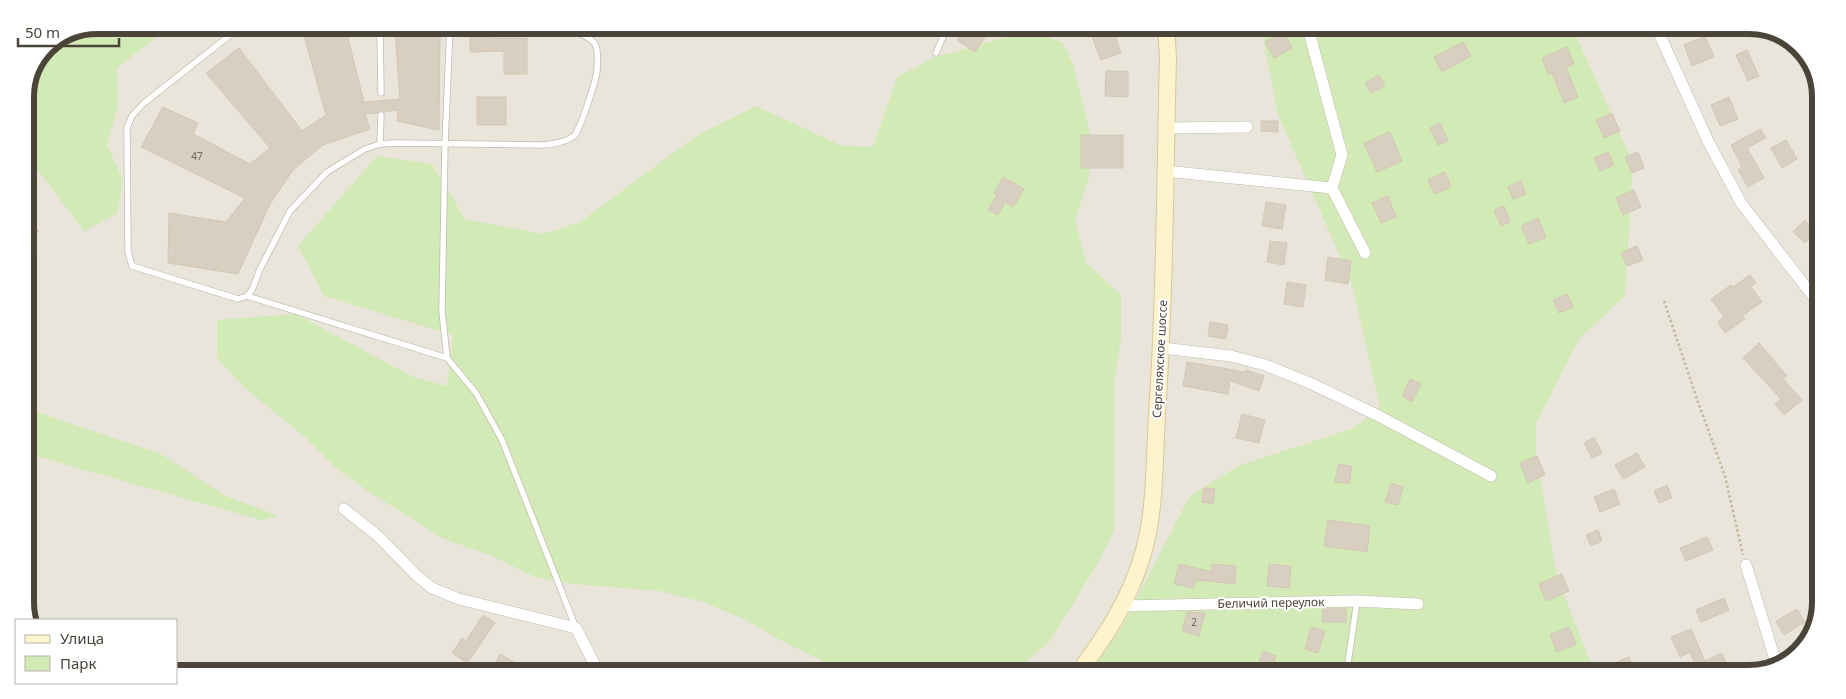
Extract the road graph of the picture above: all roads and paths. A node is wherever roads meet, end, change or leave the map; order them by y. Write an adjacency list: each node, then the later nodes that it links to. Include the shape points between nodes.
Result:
1 (232, 34): 20 (lane, via 132,116 127,128 128,252 132,266 238,298)
2 (380, 34): 10 (lane)
3 (450, 34): 15 (lane)
4 (578, 34): 15 (lane, via 595,45 597,73 575,135 562,142 541,146)
5 (944, 34): 9 (lane)
6 (1166, 34): 13 (main road, Сергеляхское шоссе)
7 (1310, 34): 17 (street, via 1342,155)
8 (1659, 34): 19 (street, via 1708,141 1741,203)
9 (936, 52)
10 (381, 93)
11 (380, 115): 14 (lane)
12 (1247, 127): 13 (street)
13 (1166, 128): 16 (main road, Сергеляхское шоссе)
14 (380, 144): 15 (lane); 20 (lane, via 365,149 327,172 290,211)
15 (445, 144): 23 (lane, via 442,311)
16 (1165, 171): 17 (street); 22 (main road, Сергеляхское шоссе)
17 (1332, 188): 18 (street)
18 (1365, 253)
19 (1812, 295)
20 (247, 296): 23 (lane)
21 (1664, 301): 26 (path, via 1725,476)
22 (1162, 348): 24 (street, via 1231,356 1310,382); 29 (main road, Сергеляхское шоссе, via 1150,526 1142,559)
23 (447, 358): 30 (lane, via 476,393 502,440)
24 (1491, 476)
25 (344, 509): 30 (street, via 378,536 432,588 459,599)
26 (1746, 566): 31 (street)
27 (1357, 601): 28 (street, Беличий переулок); 29 (street, Беличий переулок); 34 (lane)
28 (1418, 604)
29 (1123, 606): 33 (main road, Сергеляхское шоссе)
30 (576, 628): 32 (street)
31 (1775, 660)
32 (595, 665)
33 (1084, 665)
34 (1348, 665)

